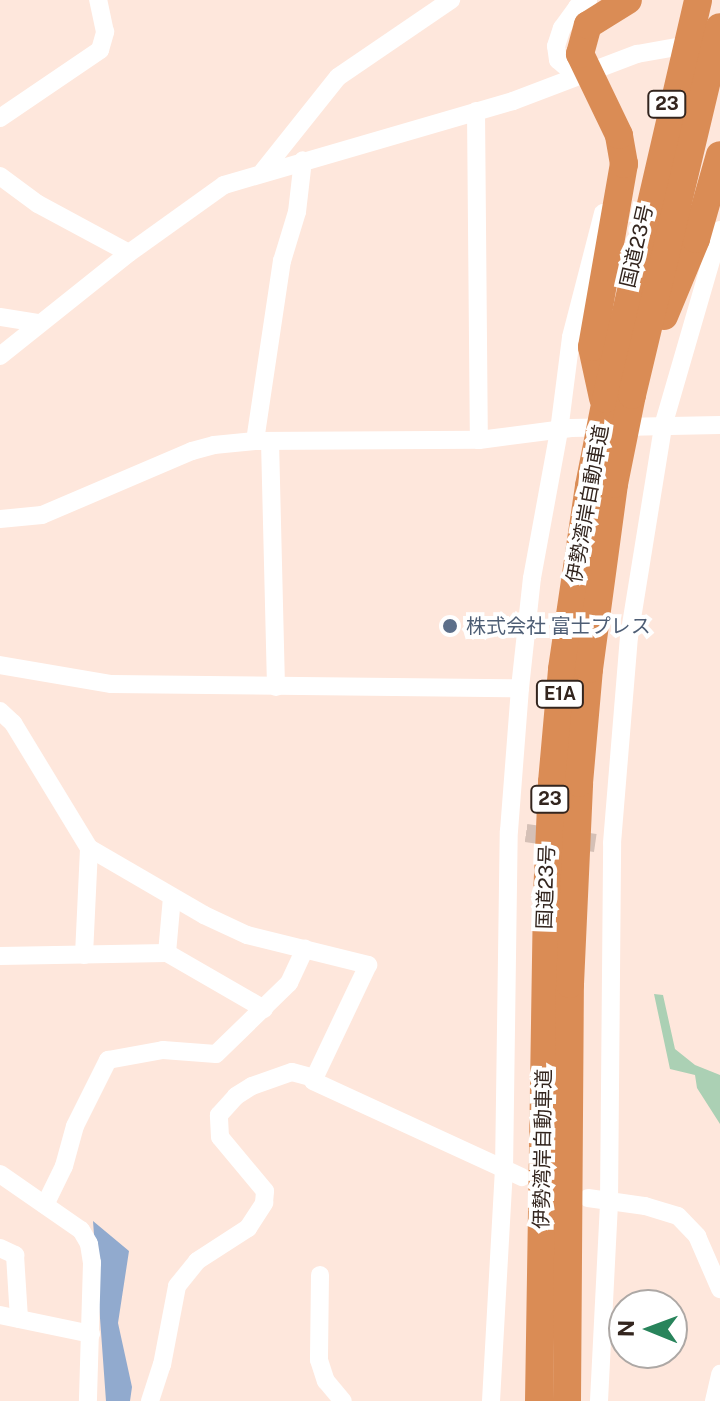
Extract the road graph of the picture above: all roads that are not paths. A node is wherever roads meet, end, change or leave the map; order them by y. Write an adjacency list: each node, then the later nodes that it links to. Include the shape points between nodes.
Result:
1 (98, 0): 10 (street, via 105,32 100,50)
2 (451, 0): 14 (street, via 338,77)
3 (588, 0): 8 (street, via 562,28 556,46 558,60 571,71)
4 (628, 0): 8 (highway, via 588,25 580,54)
5 (679, 0): 22 (highway, 国道23号 / 23, via 664,127)
6 (698, 0): 56 (highway, 伊勢湾岸自動車道 / E1A, via 606,399 562,669 547,897)
7 (719, 35): 8 (street, via 637,54); 20 (highway, 国道23号 / 23); 57 (highway, 伊勢湾岸自動車道 / E1A, via 632,395 589,669 573,888 566,1266)
8 (588, 74): 9 (street); 13 (highway, via 619,135)
9 (476, 111): 12 (street); 26 (street)
10 (0, 118)
11 (720, 155): 20 (highway, via 696,239)
12 (303, 160): 14 (street); 27 (street, via 297,212 282,261)
13 (624, 164): 22 (highway, via 592,347); 25 (street, via 608,194 571,337)
14 (263, 171): 17 (street, via 224,185)
15 (0, 176): 17 (street, via 38,204)
16 (720, 230): 23 (street)
17 (129, 253): 19 (street)
18 (0, 317): 19 (street)
19 (38, 323): 21 (street)
20 (656, 333): 57 (highway, 国道23号 / 23, via 638,388 607,553 583,767)
21 (0, 356)
22 (603, 398): 56 (highway, 国道23号 / 23, via 561,653 551,776)
23 (656, 425): 24 (street); 25 (street); 44 (street, via 604,843)
24 (720, 425)
25 (565, 430): 26 (street); 31 (street, via 532,578)
26 (479, 440): 27 (street)
27 (262, 441): 28 (street, via 192,451 42,515); 30 (street)
28 (0, 519)
29 (0, 665): 30 (street, via 111,684)
30 (276, 687): 31 (street)
31 (520, 688): 42 (street)
32 (0, 711): 33 (street, via 13,723)
33 (89, 848): 34 (street); 37 (street)
34 (172, 897): 35 (street, via 247,935); 36 (street)
35 (305, 949): 39 (street, via 289,983); 40 (street, via 368,965)
36 (167, 953): 37 (street); 39 (street)
37 (84, 955): 38 (street)
38 (0, 956)
39 (264, 1009): 45 (street, via 216,1054 163,1050 108,1060)
40 (315, 1078): 42 (street); 53 (street, via 292,1072 252,1086 219,1115 220,1137 265,1191 264,1203 248,1228 197,1261 177,1286)
41 (0, 1174): 45 (street)
42 (513, 1174): 55 (street)
43 (588, 1198): 44 (street)
44 (609, 1203): 48 (street, via 678,1216 697,1236); 58 (street)
45 (45, 1205): 50 (street, via 81,1230 89,1244)
46 (0, 1248): 49 (street, via 15,1255)
47 (320, 1275): 54 (street, via 319,1360 326,1381)
48 (720, 1289)
49 (9, 1317): 50 (street)
50 (91, 1334): 52 (street)
51 (720, 1374): 59 (street)
52 (88, 1401)
53 (150, 1401)
54 (343, 1401)
55 (491, 1401)
56 (538, 1401)
57 (569, 1401)
58 (599, 1401)
59 (714, 1401)

